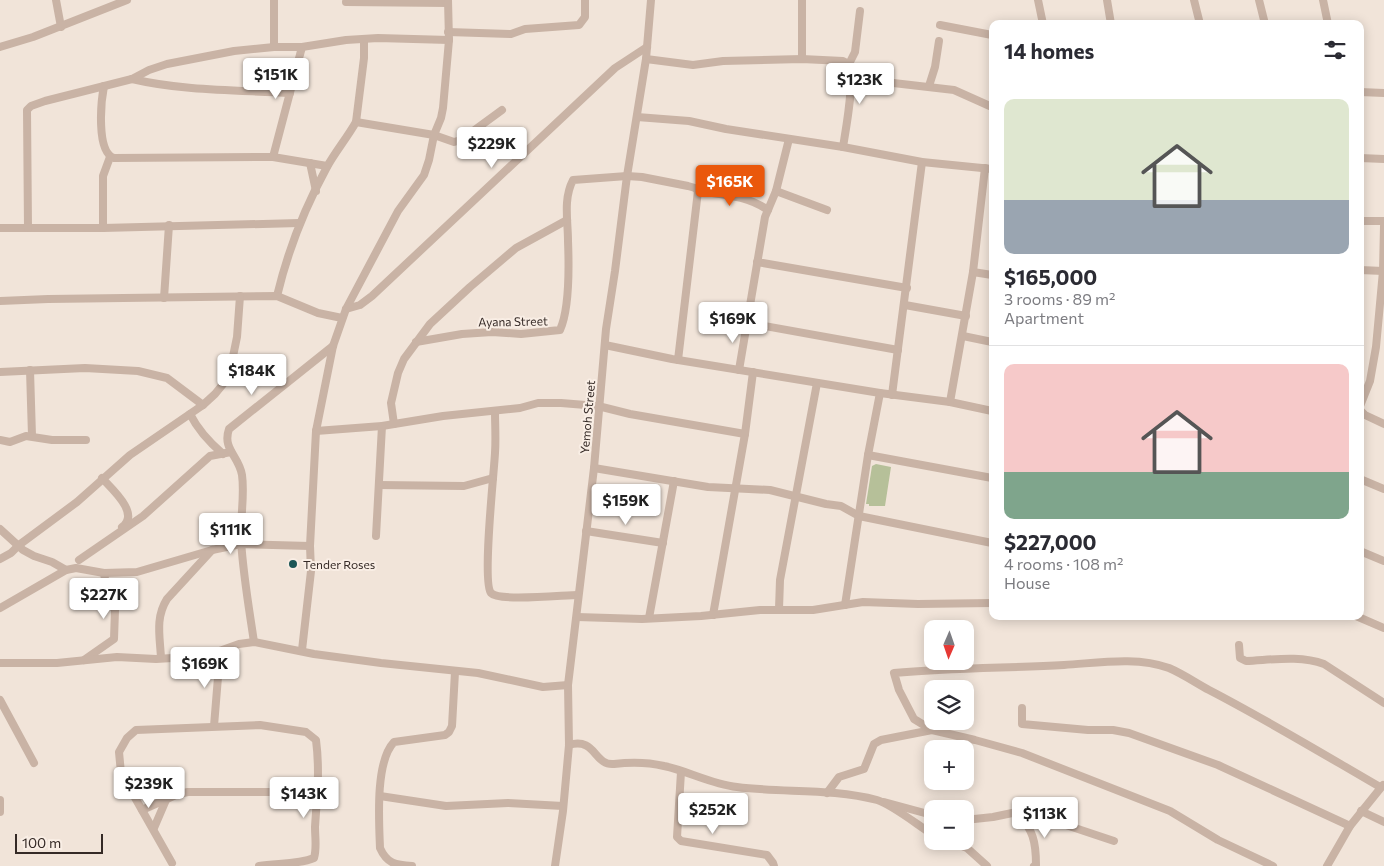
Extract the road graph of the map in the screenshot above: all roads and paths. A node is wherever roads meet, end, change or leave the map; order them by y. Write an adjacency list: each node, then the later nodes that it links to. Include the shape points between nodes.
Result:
1 (56, 0): 22 (street)
2 (128, 0): 12 (street)
3 (274, 0): 28 (street)
4 (585, 0): 24 (street, via 584,17 579,24 525,28 511,34)
5 (651, 0): 30 (street, Yemoh Street)
6 (802, 0): 32 (street)
7 (1038, 0): 16 (street)
8 (1107, 0): 17 (street)
9 (1194, 0): 18 (street)
10 (1259, 0): 19 (street)
11 (1323, 0): 20 (street)
12 (114, 2): 22 (street)
13 (346, 2): 14 (street)
14 (448, 2): 24 (street)
15 (860, 11): 33 (street, via 856,52)
16 (1042, 20)
17 (1110, 20)
18 (1199, 20)
19 (1264, 20)
20 (1327, 20)
21 (940, 25): 23 (street)
22 (60, 27): 27 (street)
23 (989, 34)
24 (448, 36): 25 (street); 45 (street, via 443,108)
25 (364, 39): 29 (street); 44 (street)
26 (939, 41): 37 (street)
27 (0, 47)
28 (274, 47): 29 (street); 35 (street, via 190,58 149,70)
29 (302, 47): 39 (street)
30 (647, 47): 31 (street, Yemoh Street); 83 (street, via 615,68 372,296 360,305)
31 (646, 59): 32 (street, via 693,64); 43 (street, Yemoh Street)
32 (802, 59): 33 (street)
33 (849, 64): 34 (street)
34 (850, 78): 37 (street); 47 (street)
35 (132, 79): 36 (street); 39 (street, via 180,87)
36 (104, 86): 48 (street, via 101,121); 69 (street, via 45,101 28,109)
37 (929, 86): 41 (street, via 954,90)
38 (1364, 92): 40 (street)
39 (290, 93): 49 (street)
40 (1384, 93)
41 (989, 106)
42 (502, 110): 45 (street, via 461,140 454,142)
43 (636, 116): 46 (street, via 689,121); 56 (street, Yemoh Street)
44 (356, 122): 45 (street); 54 (street)
45 (434, 136): 83 (street, via 424,175 398,211)
46 (789, 139): 47 (street); 59 (street)
47 (843, 147): 52 (street)
48 (110, 157): 49 (street); 70 (street, via 103,176)
49 (273, 157): 53 (street)
50 (1364, 158): 51 (street)
51 (1384, 159)
52 (922, 162): 55 (street); 76 (street)
53 (310, 163): 54 (street); 57 (street)
54 (328, 166): 57 (street)
55 (988, 169): 74 (street)
56 (627, 176): 58 (street, via 688,186); 62 (street, via 573,180); 90 (street, Yemoh Street)
57 (316, 190): 65 (street)
58 (698, 191): 60 (street, via 746,198); 94 (street)
59 (776, 191): 60 (street); 61 (street)
60 (768, 210): 71 (street)
61 (827, 210)
62 (566, 220): 89 (street, via 516,248 430,324); 89 (street, Ayana Street, via 567,295 560,330 462,334)
63 (1364, 221): 64 (street)
64 (1384, 221)
65 (299, 223): 66 (street); 79 (street)
66 (168, 225): 70 (street); 80 (street)
67 (1384, 226): 73 (street)
68 (0, 228): 69 (street)
69 (28, 228): 70 (street)
70 (103, 228)
71 (757, 262): 76 (street); 86 (street)
72 (1364, 270): 73 (street)
73 (1383, 271): 77 (street)
74 (973, 272): 75 (street); 84 (street)
75 (989, 275)
76 (907, 288): 82 (street)
77 (1383, 290): 92 (street)
78 (240, 296): 79 (street); 80 (street); 104 (street, via 231,366 224,383)
79 (278, 296): 85 (street, via 318,313)
80 (164, 298): 81 (street)
81 (0, 301)
82 (904, 305): 84 (street); 93 (street)
83 (346, 309): 85 (street)
84 (966, 316): 87 (street)
85 (342, 318): 91 (street)
86 (748, 323): 93 (street); 96 (street)
87 (963, 336): 88 (street); 103 (street)
88 (989, 341)
89 (416, 342): 110 (street, via 398,373 392,403)
90 (605, 345): 94 (street); 105 (street, Yemoh Street)
91 (333, 346): 113 (street); 118 (street, via 229,429)
92 (1380, 348): 102 (street)
93 (898, 350): 101 (street)
94 (678, 360): 96 (street)
95 (30, 370): 97 (street); 104 (street, via 85,368 152,373 167,378); 115 (street)
96 (739, 370): 98 (street)
97 (0, 372)
98 (753, 372): 99 (street); 114 (street)
99 (817, 384): 100 (street); 129 (street)
100 (880, 393): 101 (street); 119 (street)
101 (892, 395): 103 (street)
102 (1364, 396)
103 (950, 402): 106 (street)
104 (203, 405): 109 (street)
105 (598, 406): 107 (street, via 538,403); 114 (street); 120 (street, Yemoh Street)
106 (989, 410)
107 (495, 411): 110 (street); 123 (street)
108 (1364, 413): 111 (street)
109 (190, 414): 118 (street, via 208,440); 122 (street)
110 (394, 424): 112 (street)
111 (1384, 424)
112 (382, 426): 113 (street); 126 (street)
113 (316, 431): 138 (street)
114 (745, 434): 127 (street)
115 (32, 436): 116 (street, via 10,442); 117 (street, via 52,440)
116 (0, 440)
117 (86, 440)
118 (227, 453): 136 (street, via 240,464 242,476); 142 (street, via 210,456 143,516)
119 (868, 455): 121 (street); 130 (street)
120 (594, 468): 124 (street); 132 (street, Yemoh Street)
121 (989, 477)
122 (102, 478): 137 (street, via 77,502); 142 (street, via 126,506 128,519 125,525 80,555)
123 (493, 478): 126 (street, via 464,486); 147 (street, via 488,566 492,594 511,598)
124 (674, 481): 127 (street); 135 (street)
125 (1364, 481): 128 (street)
126 (379, 485): 133 (street)
127 (734, 488): 129 (street); 152 (street)
128 (1384, 490)
129 (796, 495): 130 (street, via 841,506); 151 (street, via 780,580)
130 (859, 516): 134 (street); 149 (street)
131 (0, 529): 137 (street)
132 (586, 531): 135 (street); 147 (street, Yemoh Street)
133 (376, 536)
134 (989, 542)
135 (663, 543): 154 (street)
136 (241, 544): 138 (street); 139 (street); 157 (street)
137 (18, 545): 141 (street); 144 (street)
138 (310, 546): 159 (street, via 311,571)
139 (212, 550): 146 (street, via 137,572); 161 (street, via 161,608 158,619)
140 (1364, 553): 143 (street)
141 (0, 559)
142 (79, 560): 145 (street)
143 (1384, 561)
144 (66, 570): 145 (street); 150 (street)
145 (90, 571): 146 (street)
146 (104, 572): 162 (street, via 108,598 116,610 114,639)
147 (578, 595): 153 (street, Yemoh Street)
148 (989, 603): 149 (street, via 863,602)
149 (845, 606): 151 (street, via 813,610)
150 (0, 608)
151 (779, 609): 152 (street)
152 (713, 615): 154 (street)
153 (577, 617): 154 (street); 165 (street, Yemoh Street)
154 (649, 618)
155 (1364, 619): 156 (street)
156 (1384, 628)
157 (254, 642): 159 (street); 160 (street)
158 (1239, 645): 167 (street, via 1242,660 1303,660 1324,664)
159 (302, 650): 164 (street)
160 (217, 652): 161 (street); 170 (street)
161 (161, 658): 162 (street, via 117,657)
162 (83, 661): 163 (street)
163 (0, 663)
164 (454, 672): 165 (street, via 478,673 543,687); 178 (street, via 449,732 394,742 384,756)
165 (568, 685): 172 (street, Yemoh Street)
166 (0, 700): 173 (street)
167 (1384, 703)
168 (1022, 708): 190 (street, via 1022,724 1129,733 1218,765)
169 (924, 725): 175 (street, via 914,719 894,673 1098,662 1149,663 1186,676)
170 (214, 726): 176 (street, via 260,725 306,732 316,740); 183 (street, via 136,730 127,738 119,752 122,773)
171 (932, 730): 177 (street, via 880,740 874,744 864,768 840,777); 202 (street, via 1022,753 1170,811)
172 (569, 745): 174 (street, via 586,744 610,764 650,763); 182 (street, Yemoh Street)
173 (34, 763)
174 (681, 772): 177 (street, via 735,787); 199 (street, via 677,837 681,842 767,855)
175 (1382, 785): 184 (street)
176 (318, 792): 180 (street, via 188,792); 196 (street, via 314,858 304,862)
177 (827, 793): 181 (street)
178 (380, 796): 182 (street, via 446,806); 197 (street, via 380,848 384,858 397,865)
179 (0, 800): 185 (street)
180 (166, 800): 183 (street); 191 (street)
181 (880, 801): 187 (street); 192 (street)
182 (563, 806): 198 (street, Yemoh Street)
183 (142, 810): 191 (street)
184 (1361, 811): 189 (street); 190 (street)
185 (0, 812)
186 (1017, 812): 188 (street); 193 (street); 201 (street, via 1030,826 1036,849)
187 (924, 813)
188 (974, 819)
189 (1384, 822)
190 (1350, 826): 203 (street)
191 (154, 828): 195 (street)
192 (924, 829)
193 (1114, 841)
194 (969, 850): 200 (street)
195 (172, 863)
196 (259, 866)
197 (412, 866)
198 (555, 866)
199 (774, 866)
200 (986, 866)
201 (1034, 866)
202 (1270, 866)
203 (1327, 866)

